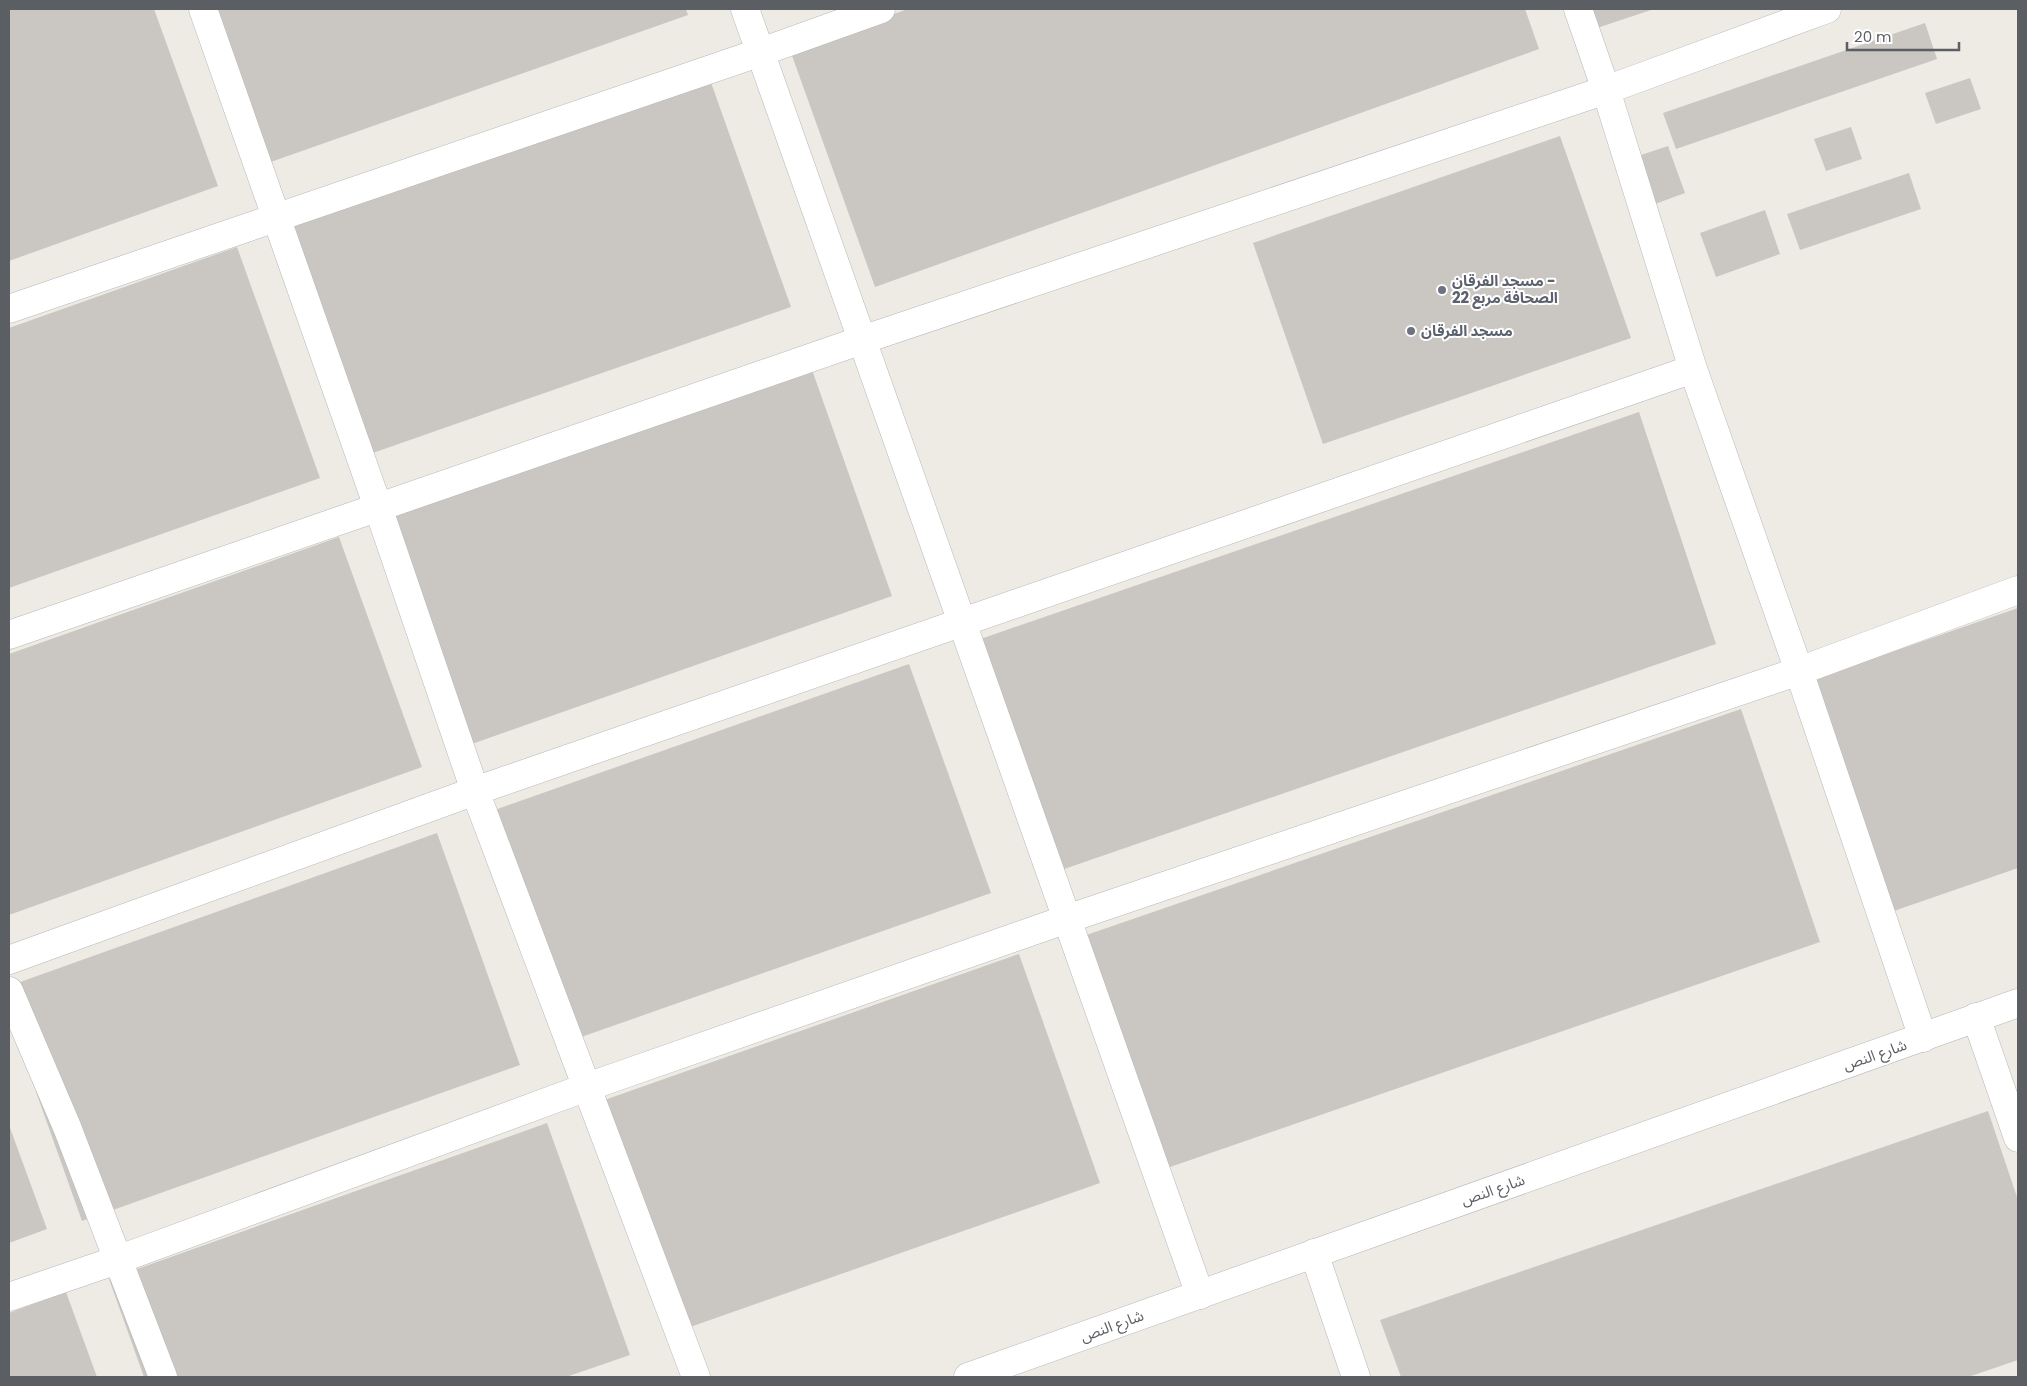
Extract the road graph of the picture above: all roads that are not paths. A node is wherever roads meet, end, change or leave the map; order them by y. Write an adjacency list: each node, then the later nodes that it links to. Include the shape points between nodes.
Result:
1 (203, 9): 8 (street)
2 (745, 9): 6 (street)
3 (881, 9): 6 (street)
4 (1578, 9): 7 (street)
5 (1827, 9): 7 (street)
6 (760, 52): 8 (street); 10 (street)
7 (1606, 90): 10 (street); 11 (street)
8 (277, 218): 9 (street); 12 (street)
9 (9, 309)
10 (862, 340): 12 (street); 14 (street)
11 (1693, 369): 14 (street); 16 (street)
12 (378, 507): 15 (street); 17 (street)
13 (2018, 590): 16 (street)
14 (963, 624): 17 (street); 18 (street)
15 (9, 635)
16 (1799, 671): 18 (street); 23 (street)
17 (475, 792): 19 (street); 24 (street)
18 (1067, 919): 24 (street); 28 (street)
19 (9, 960)
20 (9, 990): 27 (street, via 67,1127)
21 (2018, 1002): 22 (street, شارع النص)
22 (1976, 1017): 23 (street, شارع النص); 25 (street)
23 (1923, 1038): 26 (street, شارع النص)
24 (587, 1087): 27 (street); 31 (street)
25 (2018, 1138)
26 (1314, 1253): 28 (street, شارع النص); 33 (street)
27 (117, 1260): 29 (street); 30 (street)
28 (1200, 1295): 32 (street, شارع النص)
29 (9, 1296)
30 (164, 1377)
31 (696, 1377)
32 (968, 1377)
33 (1356, 1377)

